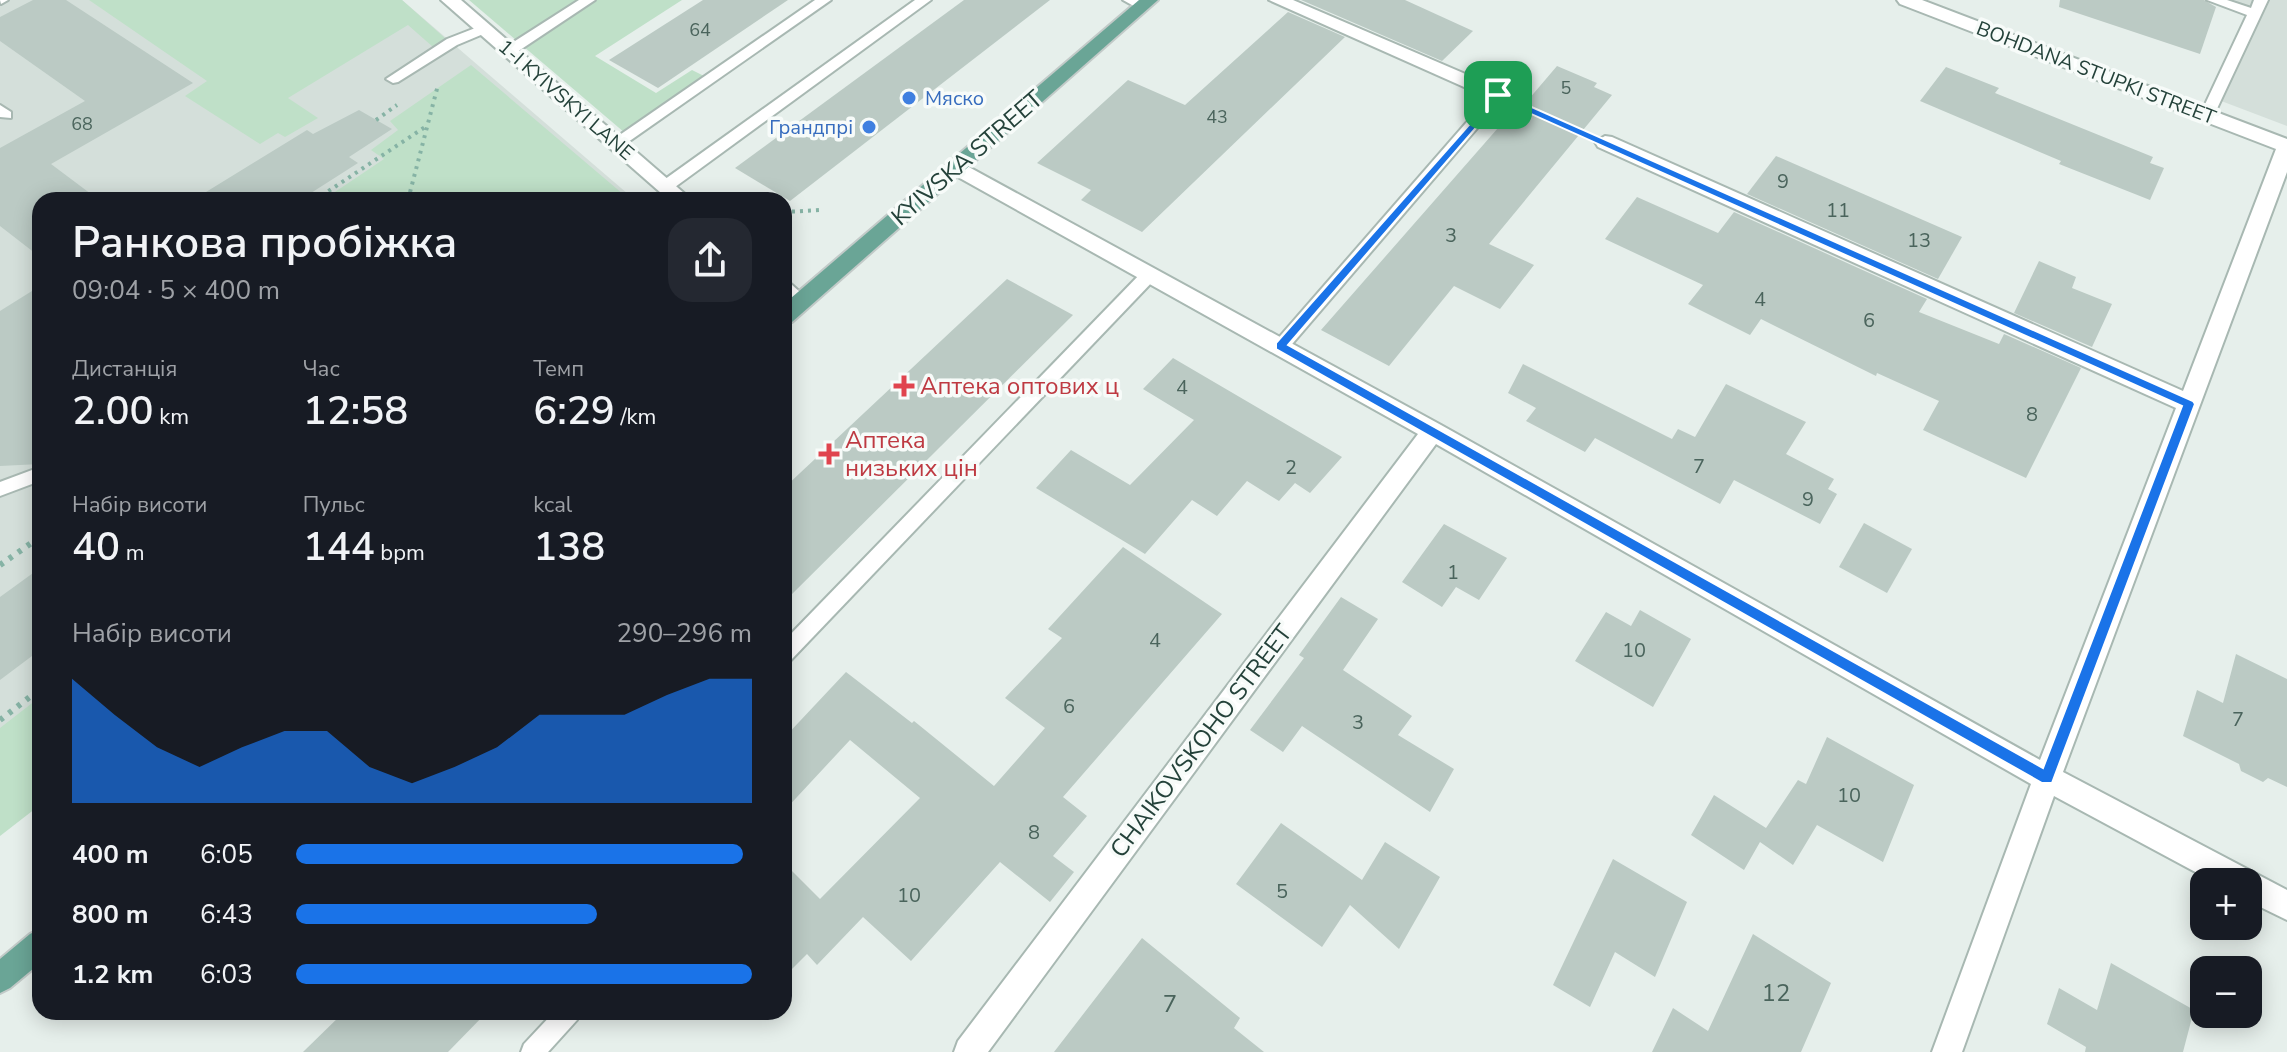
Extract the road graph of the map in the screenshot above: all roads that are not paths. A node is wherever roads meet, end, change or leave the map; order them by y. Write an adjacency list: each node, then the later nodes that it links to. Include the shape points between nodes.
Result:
1 (450, 0): 10 (street, 1-I KYIVSKYI LANE)
2 (588, 0): 11 (lane)
3 (824, 0): 16 (lane)
4 (924, 0): 19 (lane)
5 (1278, 0): 13 (street)
6 (1906, 0): 14 (street, BOHDANA STUPKI STREET)
7 (2214, 0): 9 (lane)
8 (1140, 2): 18 (main road, KYIVSKA STREET)
9 (2258, 7): 14 (lane)
10 (483, 29): 11 (street, 1-I KYIVSKYI LANE); 12 (lane)
11 (509, 51): 16 (street, 1-I KYIVSKYI LANE)
12 (393, 79)
13 (1498, 95): 23 (lane)
14 (2207, 115): 17 (street, BOHDANA STUPKI STREET)
15 (1605, 142): 24 (street)
16 (616, 144): 19 (street, 1-I KYIVSKYI LANE)
17 (2287, 146): 24 (street)
18 (956, 167): 21 (street); 22 (main road, KYIVSKA STREET)
19 (666, 186): 20 (street, 1-I KYIVSKYI LANE)
20 (673, 192)
21 (1150, 274): 23 (street); 28 (lane)
22 (792, 300)
23 (1281, 346): 25 (street)
24 (2189, 404): 29 (street)
25 (1433, 431): 29 (street); 38 (street, CHAIKOVSKOHO STREET)
26 (32, 477): 27 (lane)
27 (0, 489)
28 (792, 646)
29 (2047, 778): 30 (street); 36 (street)
30 (2217, 868)
31 (2262, 893): 32 (street)
32 (2287, 906)
33 (32, 951): 34 (main road)
34 (0, 978)
35 (562, 1020): 37 (lane)
36 (1956, 1048)
37 (532, 1052)
38 (969, 1052)

